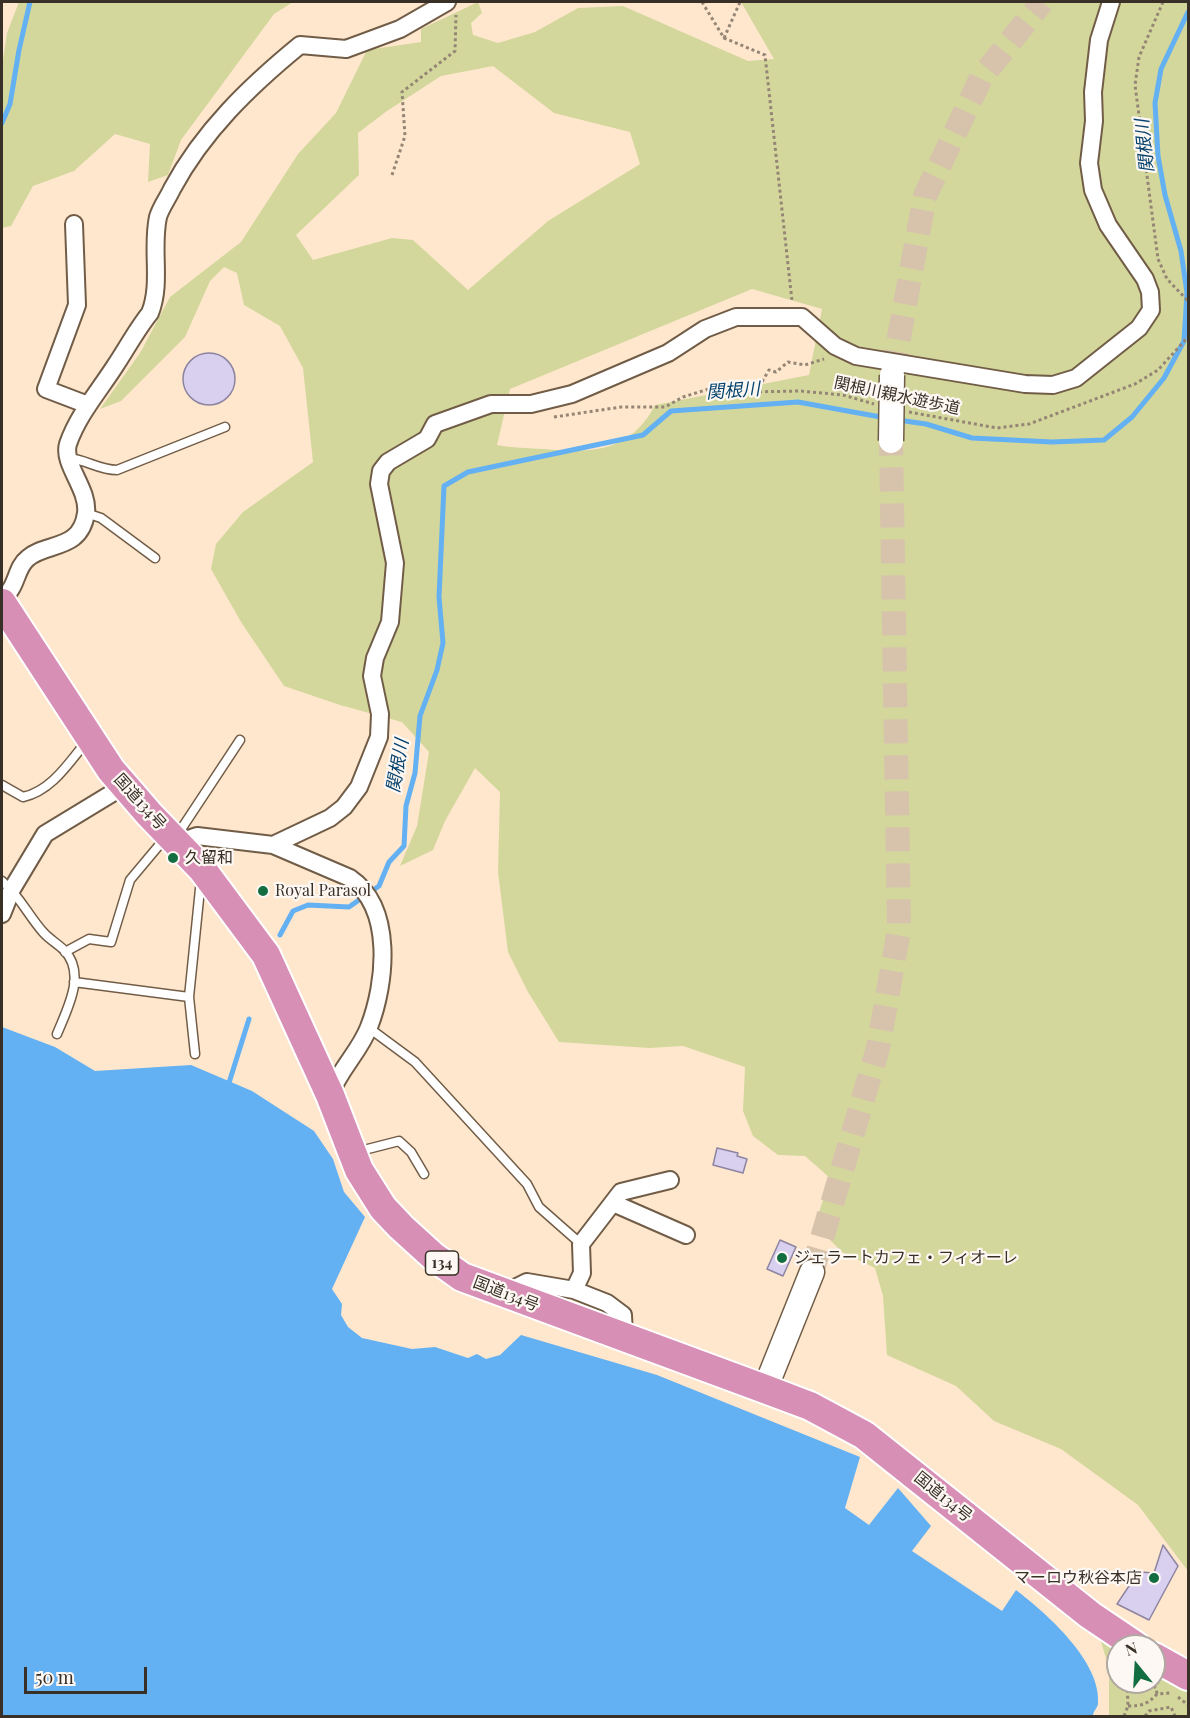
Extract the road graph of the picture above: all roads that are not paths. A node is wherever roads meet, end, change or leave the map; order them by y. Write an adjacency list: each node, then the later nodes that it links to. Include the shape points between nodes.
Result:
1 (1111, 2): 17 (street, via 1099,40 1089,163 1093,190 1108,225 1150,292 1151,310 1139,328 1076,378 1053,385 1025,384 856,356 835,346 802,317 736,317 705,329 668,353 572,394 531,404 491,404 435,424 427,439 388,462 381,471 379,484 395,563 390,622 372,676 380,737 359,787 344,807 330,818)
2 (452, 7): 5 (street, via 346,49 300,45 236,101 182,171 159,214 155,301)
3 (74, 224): 5 (street, via 77,305 46,389)
4 (892, 375): 7 (main road, bridge)
5 (88, 405): 8 (street, via 67,447)
6 (225, 427): 8 (lane, via 117,470 102,470)
7 (891, 441)
8 (69, 458): 9 (street, via 83,489)
9 (86, 513): 10 (lane, via 101,518); 11 (street, via 67,543 30,556 22,564)
10 (155, 558)
11 (3, 607): 12 (highway, 国道134号 / 134)
12 (89, 738): 14 (lane, via 38,794 23,797); 15 (highway, 国道134号 / 134)
13 (240, 740): 16 (lane)
14 (2, 785)
15 (124, 786): 16 (highway, 国道134号 / 134); 19 (street, via 45,834)
16 (173, 839): 17 (street, via 197,836); 18 (highway, 国道134号 / 134); 21 (lane, via 130,880 111,942 89,939)
17 (273, 845): 24 (street, via 350,878 374,905 381,939 380,986)
18 (202, 869): 23 (lane); 27 (highway, 国道134号 / 134, via 266,955)
19 (7, 885): 20 (street); 21 (lane, via 44,933)
20 (2, 914)
21 (65, 952): 22 (lane, via 72,963)
22 (74, 982): 23 (lane); 25 (lane)
23 (189, 997): 26 (lane)
24 (369, 1028): 27 (street); 33 (lane, via 415,1062 527,1184 539,1207)
25 (57, 1034)
26 (195, 1054)
27 (330, 1095): 28 (highway, 国道134号 / 134)
28 (352, 1153): 29 (lane, via 399,1141); 36 (highway, 国道134号 / 134, via 383,1208 417,1242 462,1277)
29 (424, 1174)
30 (670, 1180): 31 (street, via 621,1192)
31 (613, 1203): 32 (street); 33 (street)
32 (686, 1234)
33 (581, 1244): 35 (street, via 582,1273)
34 (812, 1272): 38 (main road)
35 (574, 1290): 36 (street, via 527,1282); 37 (street, via 607,1303 623,1315)
36 (504, 1293): 37 (highway, 国道134号 / 134)
37 (624, 1335): 38 (highway, 国道134号 / 134)
38 (765, 1389): 39 (highway, 国道134号 / 134, via 810,1406 864,1435)
39 (1118, 1634)
40 (1166, 1664): 41 (highway)
41 (1188, 1676)

